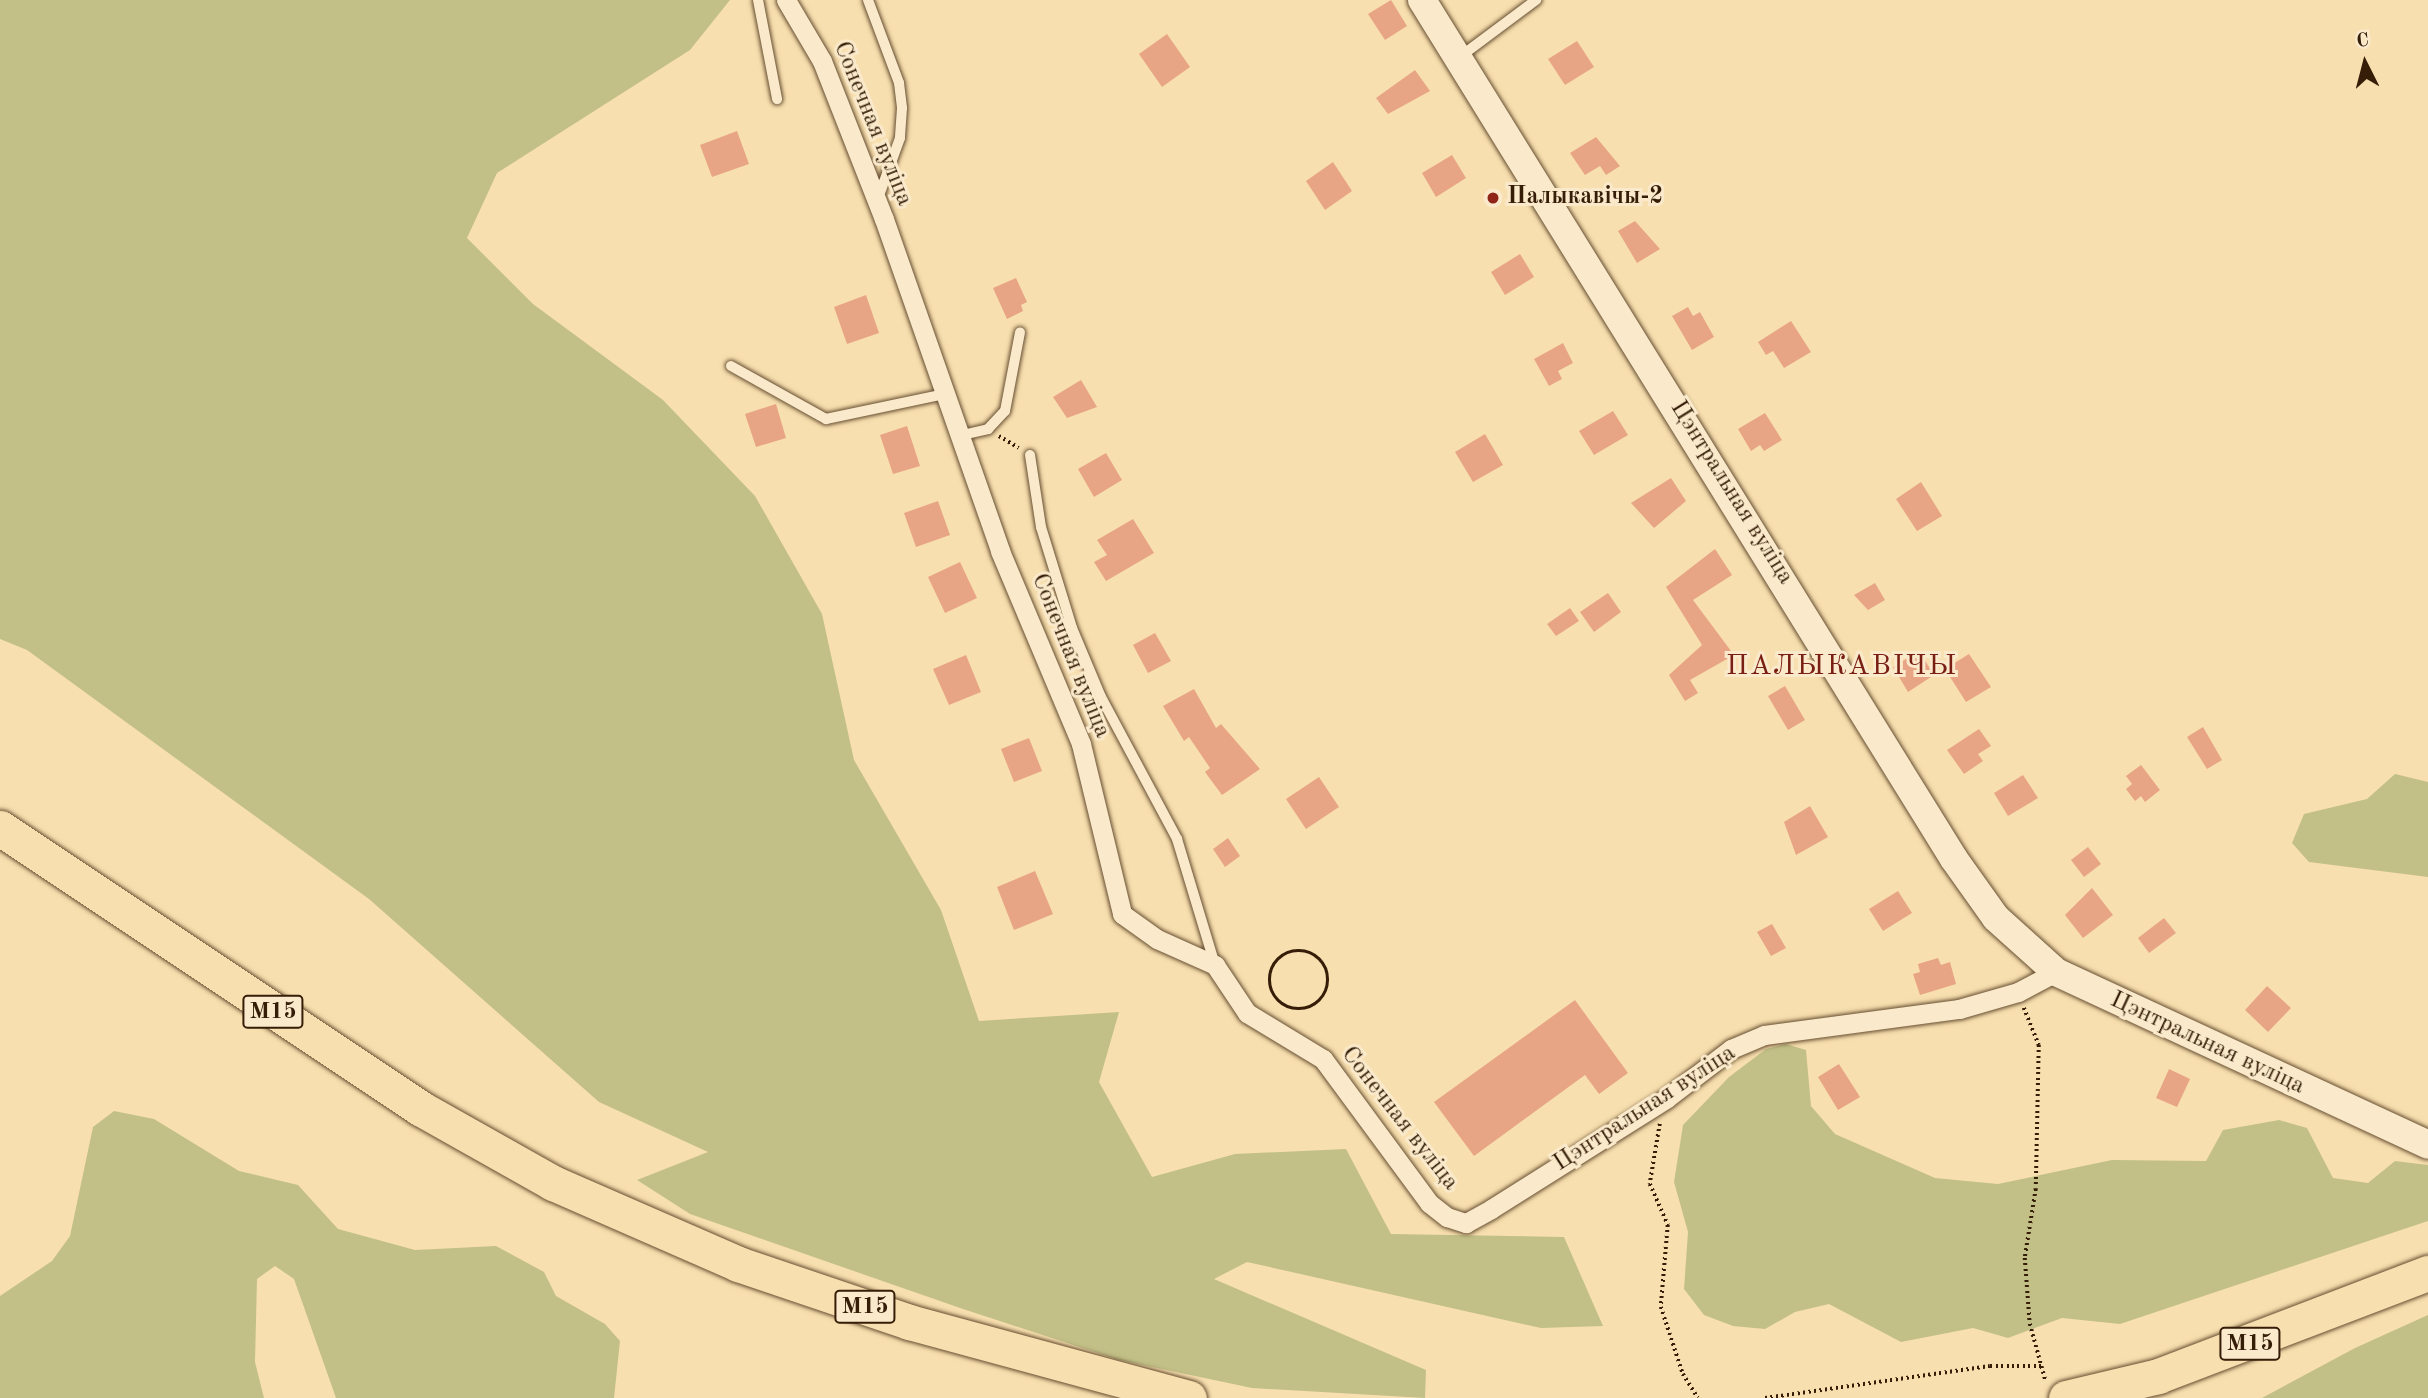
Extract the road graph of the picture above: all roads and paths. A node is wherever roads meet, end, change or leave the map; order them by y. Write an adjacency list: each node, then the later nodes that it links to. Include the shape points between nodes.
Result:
1 (758, 0): 7 (lane)
2 (786, 0): 8 (street, Сонечная вуліца, via 822,61)
3 (868, 0): 8 (lane, via 899,83 902,108 900,138)
4 (1422, 0): 6 (street, Цэнтральная вуліца)
5 (1536, 0): 6 (lane)
6 (1458, 58): 17 (street, Цэнтральная вуліца, via 1954,859 1996,918)
7 (777, 99)
8 (877, 201): 11 (street, Сонечная вуліца)
9 (1020, 332): 12 (lane, via 1004,411)
10 (732, 366): 11 (lane, via 826,419)
11 (945, 394): 13 (street, Сонечная вуліца)
12 (988, 429): 13 (lane); 14 (path)
13 (958, 436): 16 (street, Сонечная вуліца, via 1081,744 1122,914 1157,939)
14 (1030, 455): 16 (lane, via 1041,527 1072,628 1101,698 1177,839)
15 (0, 828): 26 (highway, М15, via 421,1108 553,1183 738,1264 883,1313)
16 (1215, 965): 22 (street, Сонечная вуліца, via 1247,1013 1323,1059 1429,1203)
17 (2056, 972): 18 (street, Цэнтральная вуліца); 21 (street, Цэнтральная вуліца)
18 (2018, 992): 20 (street, Цэнтральная вуліца, via 1920,1018 1763,1035 1731,1049); 24 (path, via 2039,1045 2036,1189 2025,1258 2030,1324)
19 (1320, 1000): 19 (path, via 1328,975 1319,959 1302,951 1277,960 1270,986 1279,1002 1295,1009)
20 (1667, 1098): 22 (street, Цэнтральная вуліца, via 1466,1223); 27 (path, via 1650,1184 1668,1225 1661,1307 1683,1374)
21 (2428, 1145)
22 (1447, 1217)
23 (2428, 1273): 25 (highway, М15, via 2158,1376)
24 (2041, 1366): 25 (path); 28 (path, via 1990,1366)
25 (2057, 1393)
26 (1189, 1398)
27 (1698, 1398)
28 (1765, 1398)

